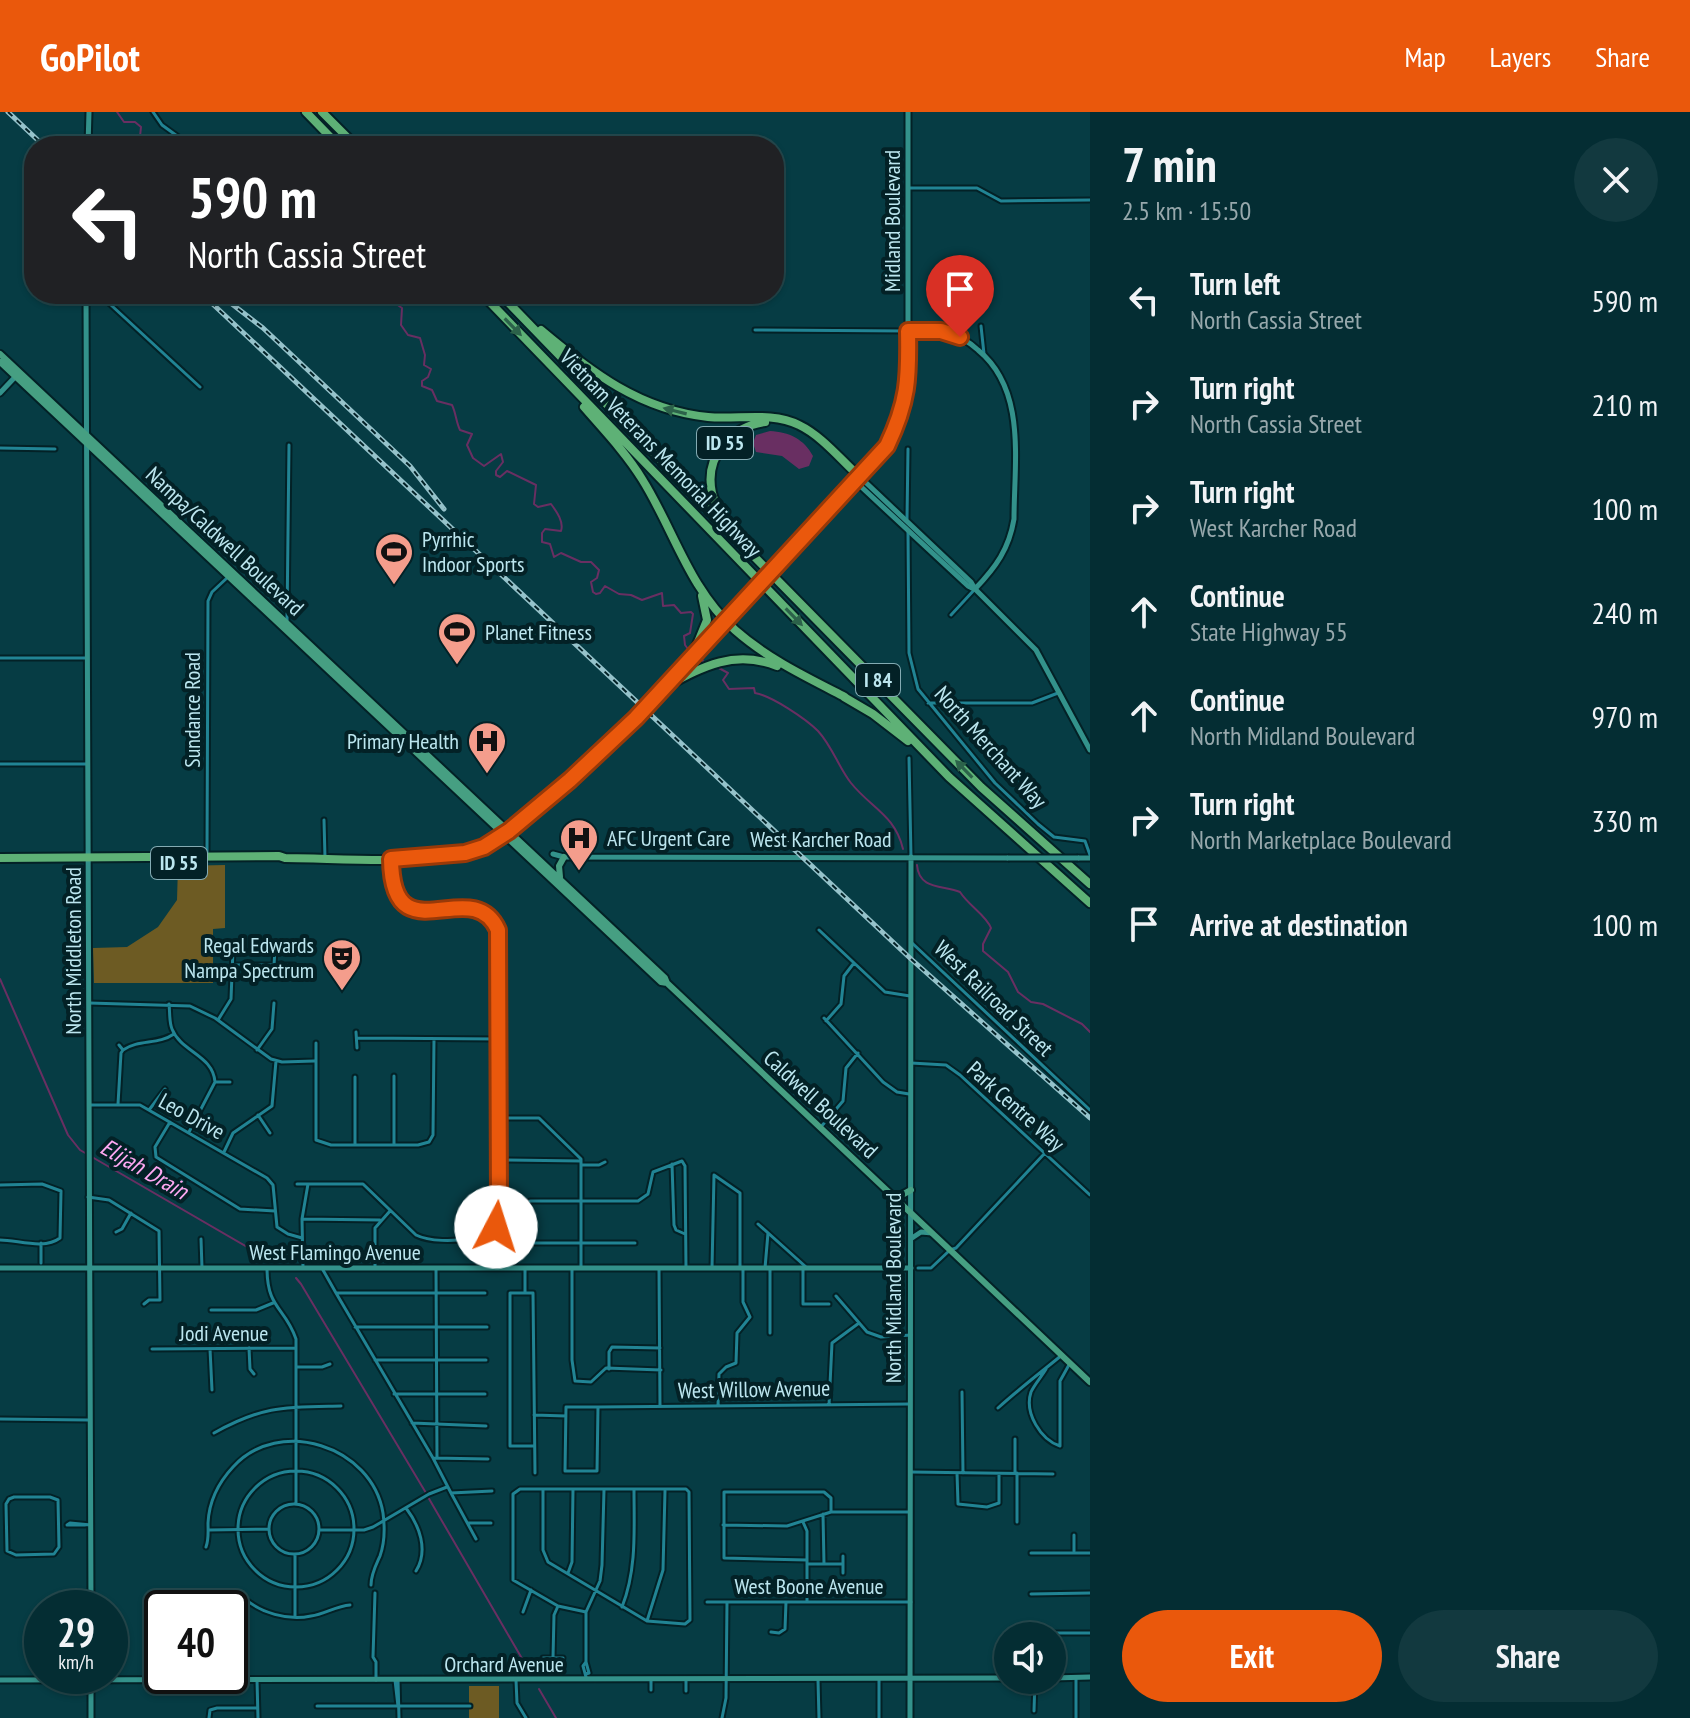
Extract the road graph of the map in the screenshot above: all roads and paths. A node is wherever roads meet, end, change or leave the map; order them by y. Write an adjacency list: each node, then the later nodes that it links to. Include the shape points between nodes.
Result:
1 (89, 112): 6 (street)
2 (153, 112): 7 (street)
3 (306, 112): 8 (highway)
4 (322, 112): 9 (highway)
5 (908, 112): 10 (street, Midland Boulevard)
6 (88, 136)
7 (177, 136)
8 (329, 136)
9 (346, 136)
10 (908, 188): 11 (street, via 977,188 1001,201); 19 (street, Midland Boulevard)
11 (1090, 200)
12 (86, 304): 27 (street, North Middleton Road)
13 (110, 304): 25 (street)
14 (492, 304): 22 (highway, Vietnam Veterans Memorial Highway / I 84, one-way to 22)
15 (510, 304): 32 (highway, one-way to 15, via 797,423 686,414 627,394)
16 (510, 304): 36 (highway, I 84)
17 (981, 326): 21 (street)
18 (755, 330): 19 (street)
19 (908, 331): 21 (street, via 950,333); 32 (street, via 902,415 887,446)
20 (0, 354): 24 (main road)
21 (984, 354): 39 (street, via 1001,378 1012,408 1014,519 1001,559)
22 (545, 360): 34 (highway, via 641,478); 55 (highway, Vietnam Veterans Memorial Highway / I 84, one-way to 55)
23 (0, 362): 24 (main road)
24 (17, 374): 26 (street); 27 (main road)
25 (200, 387)
26 (0, 393)
27 (85, 438): 38 (main road); 44 (street, North Middleton Road)
28 (289, 445): 42 (street)
29 (0, 448): 30 (street)
30 (55, 449)
31 (908, 449): 33 (street)
32 (858, 480): 33 (street); 35 (street); 36 (highway, ID 55, via 796,427 776,421 750,425 722,446 711,475 716,504); 41 (highway, ID 55, bridge)
33 (907, 523): 37 (street)
34 (667, 528): 41 (highway, via 697,585); 45 (highway, via 707,612)
35 (908, 531): 37 (street); 39 (street); 49 (street, North Merchant Way, via 910,665)
36 (735, 537): 69 (highway, Vietnam Veterans Memorial Highway / I 84, one-way to 36, via 981,787)
37 (932, 545): 39 (street)
38 (230, 575): 42 (main road, Nampa/Caldwell Boulevard); 62 (street, Sundance Road, via 208,601)
39 (975, 589): 40 (street); 47 (street, via 1036,650)
40 (951, 615)
41 (727, 619): 45 (highway, ID 55); 48 (highway, via 763,653)
42 (285, 626): 51 (main road, Nampa/Caldwell Boulevard)
43 (0, 658): 44 (street)
44 (86, 658): 54 (street, North Middleton Road)
45 (690, 659): 46 (highway, ID 55)
46 (683, 672): 48 (highway, ID 55, via 737,658 767,662); 57 (highway, ID 55, bridge)
47 (1059, 693): 49 (street, via 1032,703); 50 (street)
48 (845, 697): 55 (highway, ID 55)
49 (928, 703): 59 (street, North Merchant Way, via 1021,809 1054,837 1085,841)
50 (1090, 750)
51 (424, 754): 57 (main road, Caldwell Boulevard)
52 (909, 758): 61 (street)
53 (0, 764): 54 (street)
54 (86, 764): 67 (street, North Middleton Road)
55 (949, 777): 70 (highway, Vietnam Veterans Memorial Highway / I 84)
56 (324, 820): 64 (street)
57 (506, 833): 65 (highway, ID 55, via 484,847 454,855); 68 (main road, Caldwell Boulevard); 79 (main road, Caldwell Boulevard)
58 (553, 854): 60 (street, West Karcher Road)
59 (1090, 856): 61 (street, West Karcher Road, bridge)
60 (564, 857): 61 (street, West Karcher Road); 68 (main road, via 558,872)
61 (911, 857): 72 (street, North Midland Boulevard)
62 (207, 858): 63 (highway, ID 55); 67 (highway, ID 55)
63 (285, 858): 64 (highway, ID 55); 67 (highway, ID 55)
64 (325, 858): 65 (highway, ID 55)
65 (391, 859): 89 (street, via 394,892 409,908 477,910 496,924)
66 (0, 861): 67 (highway, ID 55)
67 (89, 861): 81 (street, North Middleton Road)
68 (562, 881): 79 (main road, Caldwell Boulevard)
69 (1090, 884)
70 (1090, 903)
71 (819, 930): 75 (street)
72 (910, 942): 80 (street, North Midland Boulevard); 108 (street, West Railroad Street)
73 (233, 949): 76 (street)
74 (275, 950): 77 (street)
75 (854, 963): 80 (street, via 885,992); 95 (street, via 844,976 841,1004 825,1020)
76 (233, 965): 77 (street); 84 (street, via 231,999)
77 (274, 965): 78 (street)
78 (294, 965)
79 (667, 983): 112 (main road, Caldwell Boulevard)
80 (911, 996): 98 (street, North Midland Boulevard)
81 (89, 1003): 83 (street); 106 (street, North Middleton Road)
82 (274, 1003): 94 (street, via 272,1029)
83 (169, 1004): 84 (street, via 190,1006); 86 (street)
84 (218, 1020): 94 (street)
85 (356, 1032): 87 (street)
86 (174, 1034): 93 (street); 101 (street, via 210,1065)
87 (357, 1038): 88 (street); 92 (street)
88 (434, 1039): 89 (street); 116 (street, via 433,1135 429,1142)
89 (499, 1039): 110 (street)
90 (316, 1043): 97 (street)
91 (119, 1045): 93 (street)
92 (357, 1048)
93 (123, 1050): 105 (street)
94 (257, 1050): 96 (street)
95 (858, 1053): 104 (street, via 889,1087); 112 (street, via 846,1068 843,1101)
96 (276, 1061): 97 (street); 109 (street, via 272,1106)
97 (314, 1061): 115 (street, via 316,1140)
98 (911, 1063): 104 (street, North Midland Boulevard); 118 (street, Park Centre Way, via 951,1069)
99 (394, 1076): 116 (street)
100 (355, 1077): 115 (street)
101 (215, 1082): 102 (street); 113 (street)
102 (230, 1082)
103 (165, 1089): 107 (street)
104 (911, 1094): 128 (street, North Midland Boulevard)
105 (118, 1104): 106 (street, Leo Drive); 107 (street, Leo Drive)
106 (90, 1105): 131 (street, North Middleton Road)
107 (149, 1110): 111 (street, Leo Drive)
108 (1090, 1110)
109 (258, 1115): 114 (street); 117 (street, via 233,1133)
110 (499, 1118): 119 (street); 121 (street, via 539,1118)
111 (170, 1122): 113 (street, Leo Drive); 134 (street, via 155,1147 156,1157 240,1209)
112 (820, 1128): 129 (main road, Caldwell Boulevard)
113 (189, 1133): 117 (street, Leo Drive)
114 (270, 1133)
115 (355, 1145): 116 (street)
116 (394, 1145)
117 (224, 1152): 124 (street, Leo Drive)
118 (1045, 1153): 130 (street, Park Centre Way); 154 (street)
119 (499, 1160): 121 (street); 142 (street)
120 (605, 1162): 121 (street)
121 (581, 1163): 133 (street)
122 (672, 1164): 133 (street, via 653,1172 648,1194 638,1201); 145 (street, via 674,1225); 145 (street, via 685,1163)
123 (275, 1176): 124 (street)
124 (271, 1181): 134 (street)
125 (297, 1184): 126 (street)
126 (308, 1184): 135 (street, via 361,1184); 138 (street)
127 (0, 1185): 150 (street, via 42,1184 61,1191 60,1238)
128 (911, 1190): 129 (main road); 137 (street, North Midland Boulevard)
129 (892, 1195): 137 (main road, Caldwell Boulevard)
130 (1090, 1195)
131 (88, 1197): 136 (street, via 109,1200); 157 (street, North Middleton Road)
132 (530, 1201): 133 (street)
133 (581, 1201): 152 (street)
134 (275, 1211): 146 (street, via 281,1231)
135 (390, 1211): 139 (street); 142 (street, via 424,1239)
136 (131, 1213): 141 (street); 176 (street, via 159,1231)
137 (911, 1213): 144 (main road, Caldwell Boulevard); 147 (street, North Midland Boulevard)
138 (302, 1219): 139 (street); 146 (street)
139 (380, 1220): 162 (street, via 375,1228)
140 (758, 1224): 143 (street)
141 (116, 1232)
142 (495, 1233): 164 (street)
143 (768, 1233): 172 (street); 173 (street)
144 (932, 1233): 147 (street); 154 (main road, Caldwell Boulevard)
145 (686, 1234): 169 (street)
146 (302, 1238): 160 (street)
147 (911, 1238): 174 (street, North Midland Boulevard)
148 (201, 1239): 158 (street)
149 (0, 1240): 150 (street)
150 (41, 1243): 155 (street)
151 (528, 1243): 152 (street)
152 (581, 1243): 153 (street); 167 (street)
153 (635, 1243)
154 (950, 1250): 175 (street, via 931,1268); 197 (main road, Caldwell Boulevard)
155 (41, 1266): 156 (street, West Flamingo Avenue); 157 (street, West Flamingo Avenue)
156 (0, 1268)
157 (88, 1268): 176 (street, West Flamingo Avenue); 225 (street, North Middleton Road)
158 (202, 1268): 159 (street, West Flamingo Avenue); 176 (street, West Flamingo Avenue)
159 (267, 1268): 160 (street, West Flamingo Avenue); 182 (street)
160 (303, 1268): 161 (street, West Flamingo Avenue)
161 (322, 1268): 162 (street, West Flamingo Avenue); 177 (street)
162 (375, 1268): 163 (street, West Flamingo Avenue)
163 (436, 1268): 164 (street, West Flamingo Avenue); 178 (street)
164 (494, 1268): 165 (street, West Flamingo Avenue)
165 (525, 1268): 166 (street, West Flamingo Avenue); 180 (street)
166 (572, 1268): 167 (street, West Flamingo Avenue); 204 (street, via 575,1381 591,1382)
167 (581, 1268): 168 (street, West Flamingo Avenue)
168 (659, 1268): 169 (street, West Flamingo Avenue); 194 (street)
169 (686, 1268): 170 (street, West Flamingo Avenue)
170 (712, 1268): 171 (street, West Flamingo Avenue); 171 (street, via 714,1175 740,1193)
171 (742, 1268): 172 (street, West Flamingo Avenue); 218 (street, via 743,1302 750,1317 737,1333 736,1363 719,1374)
172 (768, 1268): 173 (street, West Flamingo Avenue); 190 (street)
173 (805, 1268): 174 (street, West Flamingo Avenue); 184 (street, via 803,1304)
174 (911, 1268): 191 (street, North Midland Boulevard)
175 (918, 1268)
176 (161, 1269): 183 (street, via 160,1300)
177 (336, 1293): 178 (street); 187 (street)
178 (437, 1293): 179 (street); 188 (street)
179 (485, 1293)
180 (525, 1293): 222 (street, via 533,1293); 232 (street, via 510,1293 510,1446)
181 (836, 1296): 186 (street)
182 (273, 1303): 185 (street, via 256,1310); 193 (street, via 293,1331)
183 (144, 1304)
184 (829, 1304)
185 (211, 1310)
186 (859, 1323): 191 (street, via 874,1336); 215 (street, via 832,1343)
187 (355, 1327): 188 (street); 198 (street)
188 (437, 1327): 189 (street); 199 (street)
189 (487, 1327)
190 (770, 1333)
191 (911, 1335): 214 (street, North Midland Boulevard)
192 (249, 1348): 193 (street, Jodi Avenue); 196 (street, Jodi Avenue); 207 (street)
193 (296, 1348): 203 (street)
194 (660, 1348): 204 (street, via 612,1347); 206 (street)
195 (152, 1349): 196 (street, Jodi Avenue)
196 (210, 1349): 209 (street)
197 (1062, 1355): 201 (main road, Caldwell Boulevard); 205 (street)
198 (375, 1360): 199 (street); 211 (street)
199 (437, 1360): 200 (street); 212 (street)
200 (486, 1360)
201 (1070, 1363): 205 (street, via 1060,1381 1060,1446 1050,1442 1032,1418 1031,1392); 208 (main road, Caldwell Boulevard)
202 (330, 1364): 203 (street)
203 (296, 1367): 219 (street)
204 (609, 1369): 206 (street)
205 (1046, 1369): 221 (street)
206 (661, 1370): 217 (street)
207 (254, 1374)
208 (1090, 1382)
209 (212, 1390)
210 (962, 1392): 239 (street)
211 (394, 1394): 212 (street); 226 (street)
212 (437, 1394): 213 (street); 227 (street)
213 (485, 1394)
214 (911, 1404): 215 (street, West Willow Avenue); 236 (street, North Midland Boulevard)
215 (829, 1405): 218 (street, West Willow Avenue)
216 (341, 1406): 219 (street)
217 (660, 1406): 218 (street, West Willow Avenue); 220 (street, West Willow Avenue)
218 (718, 1406)
219 (297, 1407): 229 (street, via 256,1413); 231 (street)
220 (598, 1407): 223 (street, West Willow Avenue, via 566,1407); 223 (street, via 597,1471 565,1471)
221 (998, 1408)
222 (534, 1415): 223 (street); 232 (street)
223 (566, 1416)
224 (0, 1419): 225 (street)
225 (90, 1419): 262 (street, North Middleton Road)
226 (412, 1423): 227 (street); 233 (street)
227 (437, 1424): 228 (street); 233 (street)
228 (486, 1426)
229 (214, 1433)
230 (1015, 1439): 241 (street)
231 (295, 1442): 235 (street); 256 (street, via 328,1447 348,1458 371,1482); 267 (street, via 258,1449 235,1465 211,1504)
232 (534, 1446): 237 (street)
233 (435, 1458): 234 (street); 243 (street)
234 (488, 1459)
235 (296, 1472): 251 (street); 268 (street, via 255,1488 244,1503); 270 (street, via 325,1479 341,1492)
236 (911, 1472): 238 (street); 254 (street, North Midland Boulevard)
237 (535, 1473)
238 (957, 1473): 239 (street); 240 (street, via 958,1504 987,1507 999,1503)
239 (963, 1473): 240 (street)
240 (999, 1473): 241 (street)
241 (1016, 1473): 242 (street); 258 (street)
242 (1053, 1474)
243 (447, 1487): 250 (street); 252 (street)
244 (543, 1489): 246 (street); 283 (street, via 543,1555); 288 (street, via 513,1494 513,1580)
245 (665, 1489): 248 (street); 305 (street, via 663,1570); 305 (street, via 688,1490 690,1620)
246 (573, 1490): 247 (street); 283 (street)
247 (604, 1490): 248 (street); 289 (street, via 604,1548)
248 (634, 1490): 301 (street, via 633,1556)
249 (492, 1491): 250 (street)
250 (451, 1493): 259 (street)
251 (296, 1504): 266 (street, via 276,1511); 269 (street, via 314,1513)
252 (406, 1508): 256 (street); 282 (street, via 420,1530)
253 (831, 1512): 254 (street); 255 (street); 263 (street, via 831,1498 824,1492 724,1492)
254 (910, 1512): 298 (street, North Midland Boulevard)
255 (823, 1514): 257 (street); 280 (street)
256 (384, 1521): 270 (street); 285 (street, via 383,1547)
257 (803, 1521): 263 (street, via 787,1526); 279 (street)
258 (1017, 1522)
259 (468, 1523): 260 (street); 272 (street)
260 (491, 1523)
261 (59, 1525): 262 (street); 265 (street, via 56,1498 9,1499); 265 (street, via 56,1553 51,1555 9,1553)
262 (88, 1525): 287 (street, North Middleton Road)
263 (723, 1525): 279 (street, via 724,1558)
264 (0, 1526): 265 (street)
265 (6, 1526)
266 (269, 1529): 268 (street); 277 (street, via 276,1547)
267 (209, 1530): 268 (street); 273 (street)
268 (238, 1530): 286 (street, via 251,1565 270,1581)
269 (319, 1530): 270 (street); 277 (street, via 312,1546)
270 (354, 1530): 286 (street, via 337,1571 318,1583)
271 (1074, 1535): 275 (street)
272 (476, 1539)
273 (206, 1547)
274 (1031, 1553): 275 (street)
275 (1074, 1553): 276 (street)
276 (1090, 1553)
277 (295, 1554): 286 (street)
278 (843, 1556): 281 (street)
279 (808, 1562): 280 (street); 297 (street)
280 (824, 1564): 281 (street)
281 (843, 1564): 284 (street)
282 (416, 1571)
283 (568, 1573): 289 (street)
284 (843, 1573)
285 (371, 1585)
286 (295, 1587): 304 (street)
287 (90, 1590)
288 (531, 1590): 300 (street); 302 (street)
289 (595, 1591): 301 (street); 303 (street)
290 (375, 1593): 321 (street)
291 (1090, 1593): 292 (street)
292 (1031, 1594)
293 (248, 1600): 304 (street, via 265,1612)
294 (707, 1602): 295 (street, West Boone Avenue)
295 (727, 1602): 296 (street, West Boone Avenue); 326 (street)
296 (786, 1602): 297 (street, West Boone Avenue); 306 (street, via 785,1629)
297 (807, 1602): 298 (street, West Boone Avenue)
298 (911, 1602): 329 (street, North Midland Boulevard)
299 (350, 1605): 304 (street)
300 (558, 1606): 303 (street); 310 (street)
301 (622, 1607): 305 (street)
302 (523, 1612)
303 (586, 1612): 312 (street)
304 (295, 1617)
305 (647, 1621)
306 (771, 1632)
307 (1066, 1633): 308 (street)
308 (1090, 1633)
309 (543, 1658): 310 (street)
310 (553, 1658): 311 (street)
311 (563, 1658)
312 (586, 1677): 323 (street, Orchard Avenue); 324 (street, Orchard Avenue)
313 (1090, 1677): 317 (street)
314 (128, 1678): 320 (street, Orchard Avenue)
315 (994, 1678): 329 (street, Orchard Avenue)
316 (1066, 1678): 317 (street)
317 (1076, 1678): 348 (street)
318 (24, 1679): 319 (street, Orchard Avenue)
319 (0, 1680)
320 (257, 1680): 321 (street, Orchard Avenue); 337 (street)
321 (376, 1680): 322 (street, Orchard Avenue)
322 (397, 1680): 323 (street, Orchard Avenue); 335 (street)
323 (516, 1680): 343 (street, via 517,1703)
324 (651, 1680): 325 (street, Orchard Avenue); 330 (street)
325 (686, 1680): 326 (street, Orchard Avenue); 331 (street)
326 (727, 1680): 327 (street, Orchard Avenue); 344 (street)
327 (818, 1680): 328 (street, Orchard Avenue); 345 (street)
328 (879, 1680): 329 (street, Orchard Avenue); 346 (street)
329 (910, 1680): 347 (street, North Midland Boulevard)
330 (651, 1690)
331 (686, 1691)
332 (91, 1694): 339 (street)
333 (1035, 1694): 338 (street)
334 (317, 1706): 335 (street)
335 (398, 1706): 336 (street); 342 (street)
336 (470, 1706)
337 (257, 1708): 340 (street, via 217,1708 210,1710); 341 (street)
338 (1034, 1711)
339 (91, 1718)
340 (209, 1718)
341 (258, 1718)
342 (399, 1718)
343 (526, 1718)
344 (722, 1718)
345 (819, 1718)
346 (879, 1718)
347 (910, 1718)
348 (1076, 1718)

